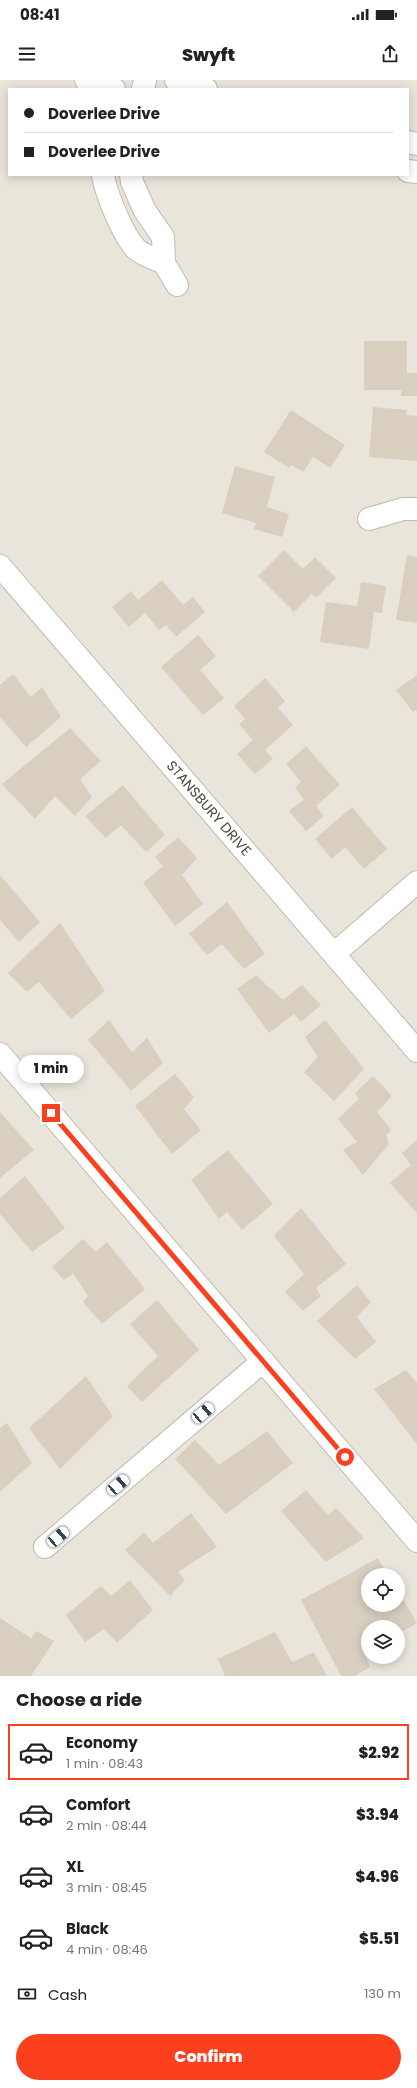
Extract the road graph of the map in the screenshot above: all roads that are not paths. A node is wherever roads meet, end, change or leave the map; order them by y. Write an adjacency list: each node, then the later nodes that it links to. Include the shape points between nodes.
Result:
1 (86, 80): 3 (street)
2 (176, 80): 4 (street)
3 (111, 88)
4 (203, 88)
5 (103, 176): 7 (street, via 106,192 136,249)
6 (131, 176): 7 (street, via 145,211 162,237)
7 (164, 263): 8 (street)
8 (177, 285)
9 (417, 509): 10 (street, via 403,509)
10 (369, 519)
11 (0, 566): 13 (street, STANSBURY DRIVE)
12 (417, 882): 13 (street)
13 (334, 954): 14 (street, STANSBURY DRIVE)
14 (417, 1051)
15 (0, 1054): 16 (street)
16 (263, 1361): 17 (street); 18 (street)
17 (417, 1541)
18 (46, 1547)

